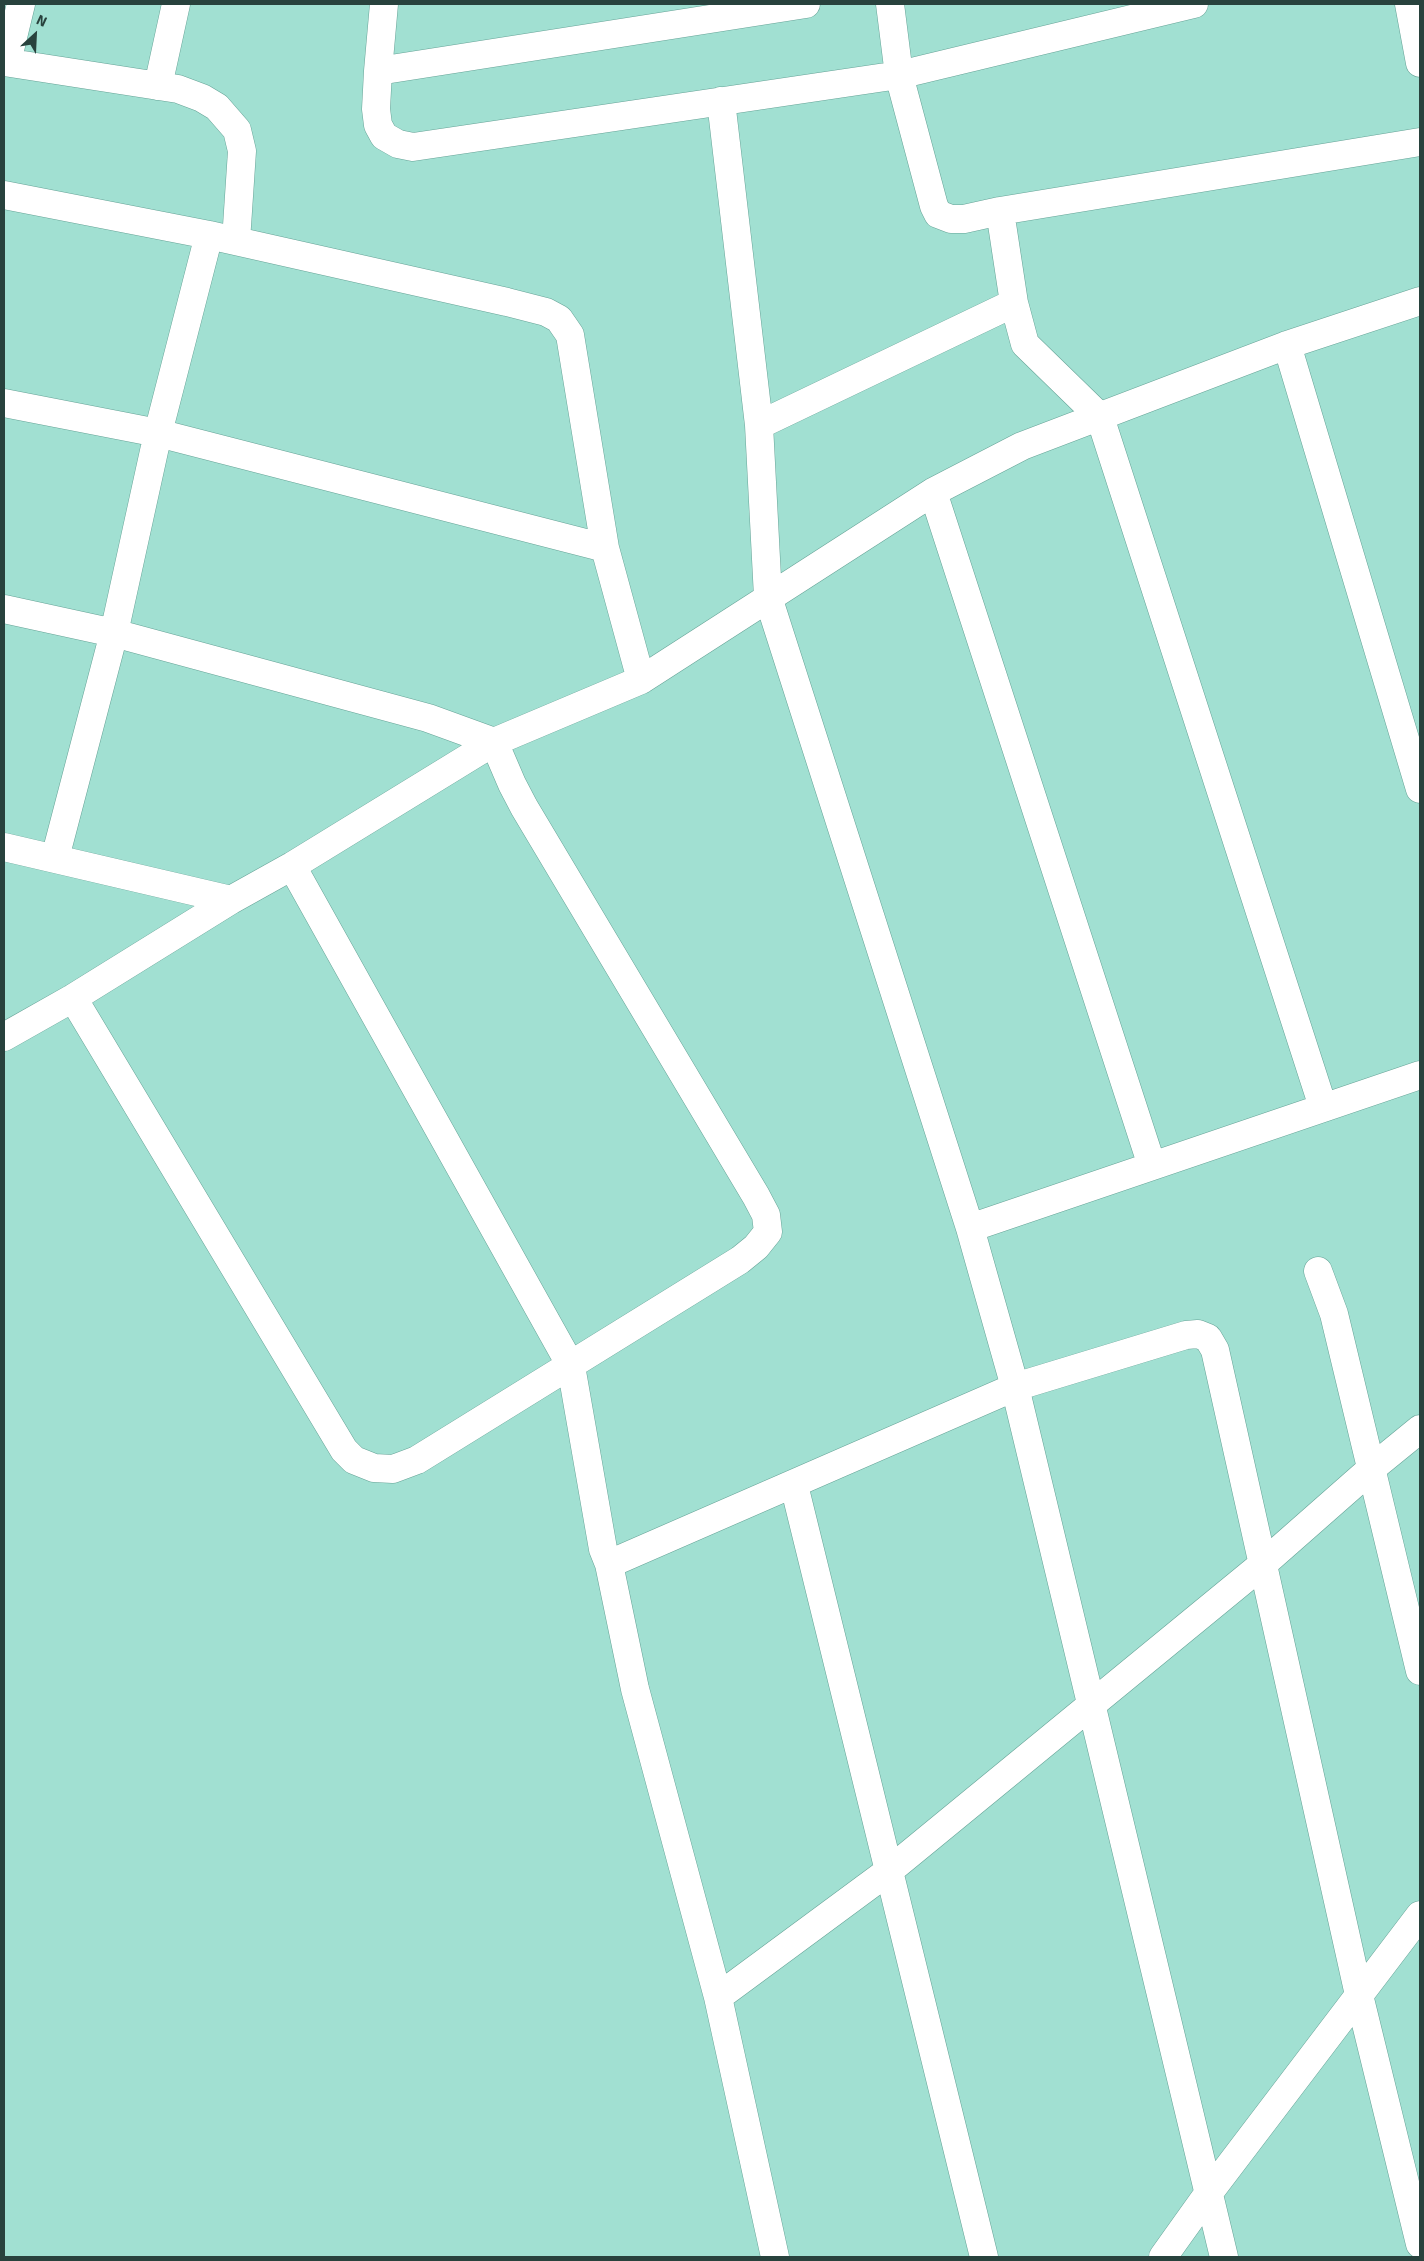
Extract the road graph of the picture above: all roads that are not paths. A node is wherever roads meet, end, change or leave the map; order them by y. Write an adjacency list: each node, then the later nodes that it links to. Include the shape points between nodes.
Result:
1 (21, 4): 8 (street)
2 (176, 4): 12 (street)
3 (384, 4): 10 (street)
4 (806, 4): 10 (street)
5 (890, 4): 11 (street)
6 (1194, 4): 11 (street)
7 (1409, 4): 9 (street)
8 (5, 62): 12 (street)
9 (1420, 63)
10 (378, 71): 13 (street, via 378,125 384,136 398,144 413,147)
11 (899, 75): 13 (street); 16 (street, via 938,214 964,219)
12 (158, 86): 18 (street, via 202,98 217,107 237,130 242,151)
13 (721, 102): 24 (street)
14 (1420, 142): 16 (street)
15 (4, 195): 17 (street)
16 (1000, 212): 20 (street)
17 (209, 235): 18 (street); 25 (street)
18 (236, 241): 27 (street, via 507,302 546,312 559,319 570,335)
19 (1420, 301): 21 (street)
20 (1014, 303): 23 (street, via 1025,344); 24 (street)
21 (1287, 345): 23 (street); 33 (street)
22 (4, 403): 25 (street)
23 (1100, 417): 26 (street, via 1022,446); 41 (street)
24 (759, 425): 28 (street)
25 (158, 433): 27 (street); 30 (street)
26 (933, 492): 28 (street); 42 (street)
27 (605, 548): 31 (street)
28 (768, 597): 31 (street); 43 (street)
29 (4, 609): 30 (street)
30 (114, 633): 32 (street, via 428,718); 35 (street)
31 (641, 680): 32 (street)
32 (494, 742): 36 (street); 45 (street, via 524,807 766,1215 768,1232 740,1260)
33 (1420, 789)
34 (4, 847): 35 (street)
35 (55, 858): 37 (street)
36 (292, 866): 37 (street); 45 (street)
37 (231, 900): 38 (street)
38 (73, 998): 39 (street); 45 (street, via 344,1450 354,1460 374,1468 392,1469 417,1460)
39 (4, 1037)
40 (1420, 1075): 41 (street)
41 (1324, 1107): 42 (street)
42 (1152, 1166): 43 (street)
43 (970, 1228): 46 (street)
44 (1318, 1271): 48 (street, via 1334,1314)
45 (571, 1366): 50 (street, via 603,1549)
46 (1015, 1387): 49 (street); 51 (street, via 1186,1335 1198,1334 1208,1338 1215,1350); 53 (street)
47 (1420, 1429): 48 (street)
48 (1371, 1469): 51 (street); 52 (street)
49 (794, 1485): 50 (street); 54 (street)
50 (609, 1564): 57 (street, via 635,1689)
51 (1263, 1564): 53 (street); 56 (street)
52 (1420, 1671)
53 (1092, 1704): 54 (street); 58 (street)
54 (890, 1870): 57 (street); 61 (street)
55 (1420, 1915): 56 (street)
56 (1359, 1995): 58 (street); 59 (street)
57 (718, 1997): 60 (street)
58 (1208, 2194): 62 (street); 63 (street)
59 (1420, 2244)
60 (775, 2257)
61 (984, 2257)
62 (1163, 2257)
63 (1224, 2257)

